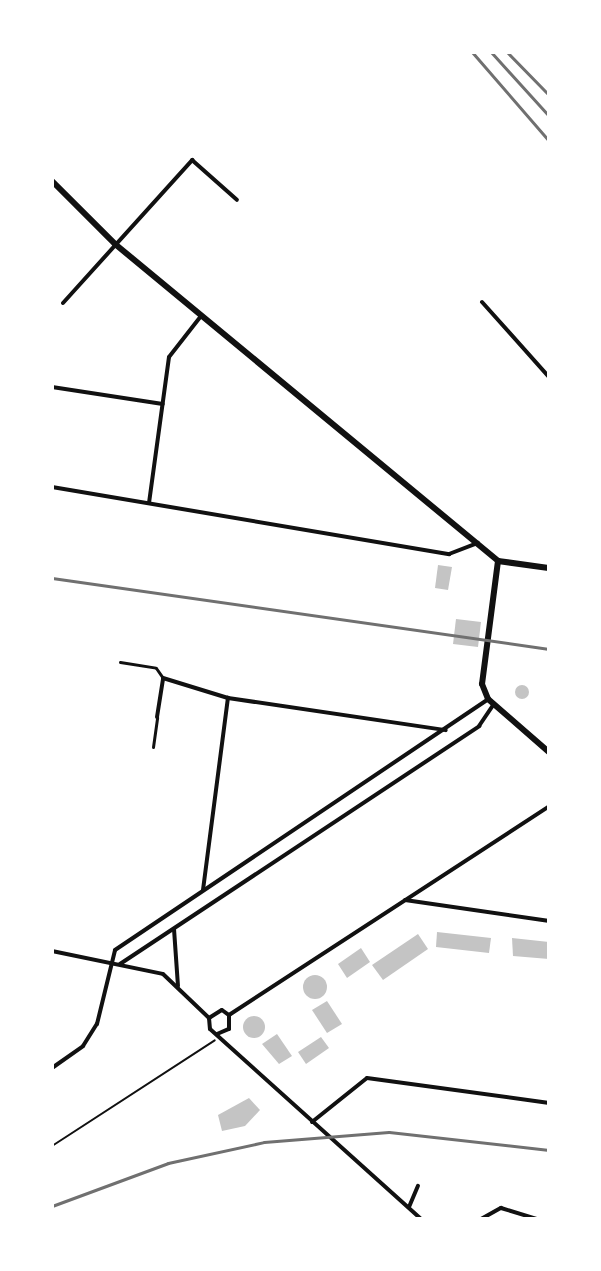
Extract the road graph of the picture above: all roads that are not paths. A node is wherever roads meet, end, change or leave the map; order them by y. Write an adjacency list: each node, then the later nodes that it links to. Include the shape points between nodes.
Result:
1 (52, 181): 3 (street)
2 (237, 200): 3 (street, via 192,160)
3 (115, 244): 5 (street); 6 (street)
4 (482, 302): 7 (street)
5 (63, 303)
6 (201, 316): 9 (street, via 169,357); 12 (street)
7 (549, 377)
8 (52, 387): 9 (street)
9 (163, 404): 11 (street)
10 (52, 487): 11 (street)
11 (149, 503): 12 (street, via 449,554)
12 (478, 543): 13 (street)
13 (498, 561): 14 (street); 18 (street, via 483,671)
14 (549, 568)
15 (120, 662): 16 (street, via 156,668)
16 (163, 678): 17 (street); 19 (street)
17 (228, 698): 20 (street); 24 (street)
18 (491, 701): 20 (street); 22 (street); 27 (street, via 479,726)
19 (157, 717): 21 (street)
20 (448, 730): 24 (street)
21 (153, 747)
22 (549, 752)
23 (549, 806): 26 (street)
24 (203, 892): 25 (street)
25 (190, 900): 27 (street); 31 (street, via 115,950)
26 (404, 900): 28 (street); 34 (street)
27 (198, 912): 29 (street)
28 (549, 921)
29 (174, 929): 32 (street); 33 (street, via 173,975)
30 (52, 951): 31 (street)
31 (110, 962): 32 (street); 37 (street, via 97,1024)
32 (118, 965): 33 (street, via 163,974)
33 (179, 988): 35 (street)
34 (229, 1015): 35 (street); 36 (street, via 229,1029)
35 (209, 1018): 36 (street)
36 (218, 1035): 39 (street)
37 (52, 1068)
38 (549, 1103): 39 (street, via 367,1078)
39 (312, 1122): 41 (street)
40 (418, 1186): 41 (street)
41 (409, 1207): 42 (street)
42 (421, 1219)
43 (481, 1219): 44 (street, via 501,1208)
44 (537, 1219)

